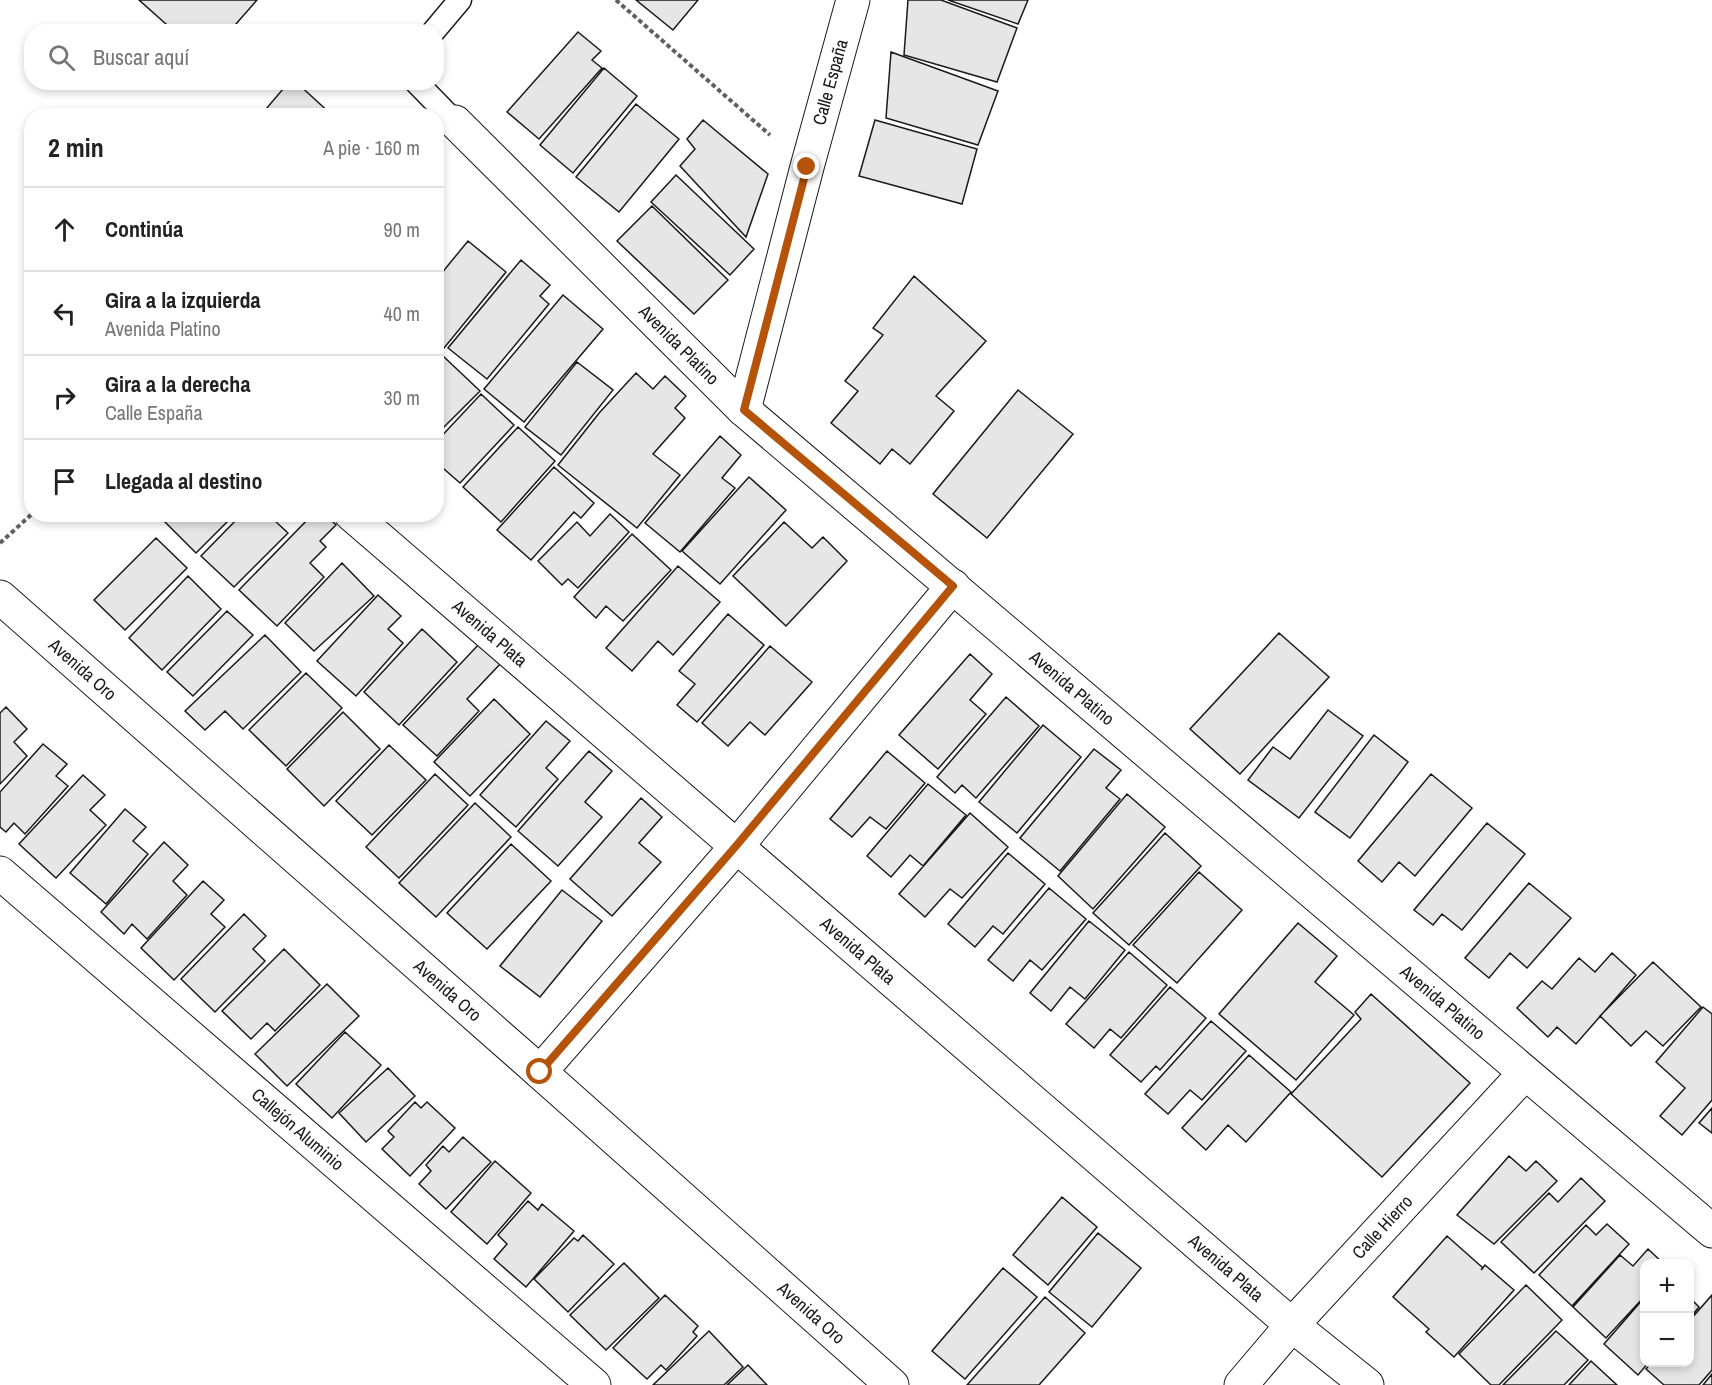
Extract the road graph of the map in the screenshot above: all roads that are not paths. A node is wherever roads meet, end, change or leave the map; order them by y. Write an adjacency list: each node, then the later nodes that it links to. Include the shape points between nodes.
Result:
1 (460, 0): 3 (lane)
2 (853, 0): 8 (street, Calle España)
3 (440, 24)
4 (424, 90): 5 (lane)
5 (441, 108)
6 (444, 111): 7 (lane)
7 (455, 122): 8 (street, Avenida Platino)
8 (744, 410): 10 (street, Avenida Platino)
9 (360, 522): 12 (street, Avenida Plata)
10 (953, 586): 12 (street); 15 (street, Avenida Platino)
11 (0, 597): 14 (street, Avenida Oro)
12 (736, 846): 14 (street); 17 (street, Avenida Plata)
13 (0, 873): 18 (street, Callejón Aluminio)
14 (540, 1072): 19 (street, Avenida Oro)
15 (1525, 1073): 16 (street, Avenida Platino); 17 (street, Calle Hierro)
16 (1712, 1231)
17 (1292, 1325): 20 (street, Calle Hierro); 21 (street, Avenida Plata)
18 (594, 1385)
19 (892, 1385)
20 (1240, 1385)
21 (1367, 1385)

